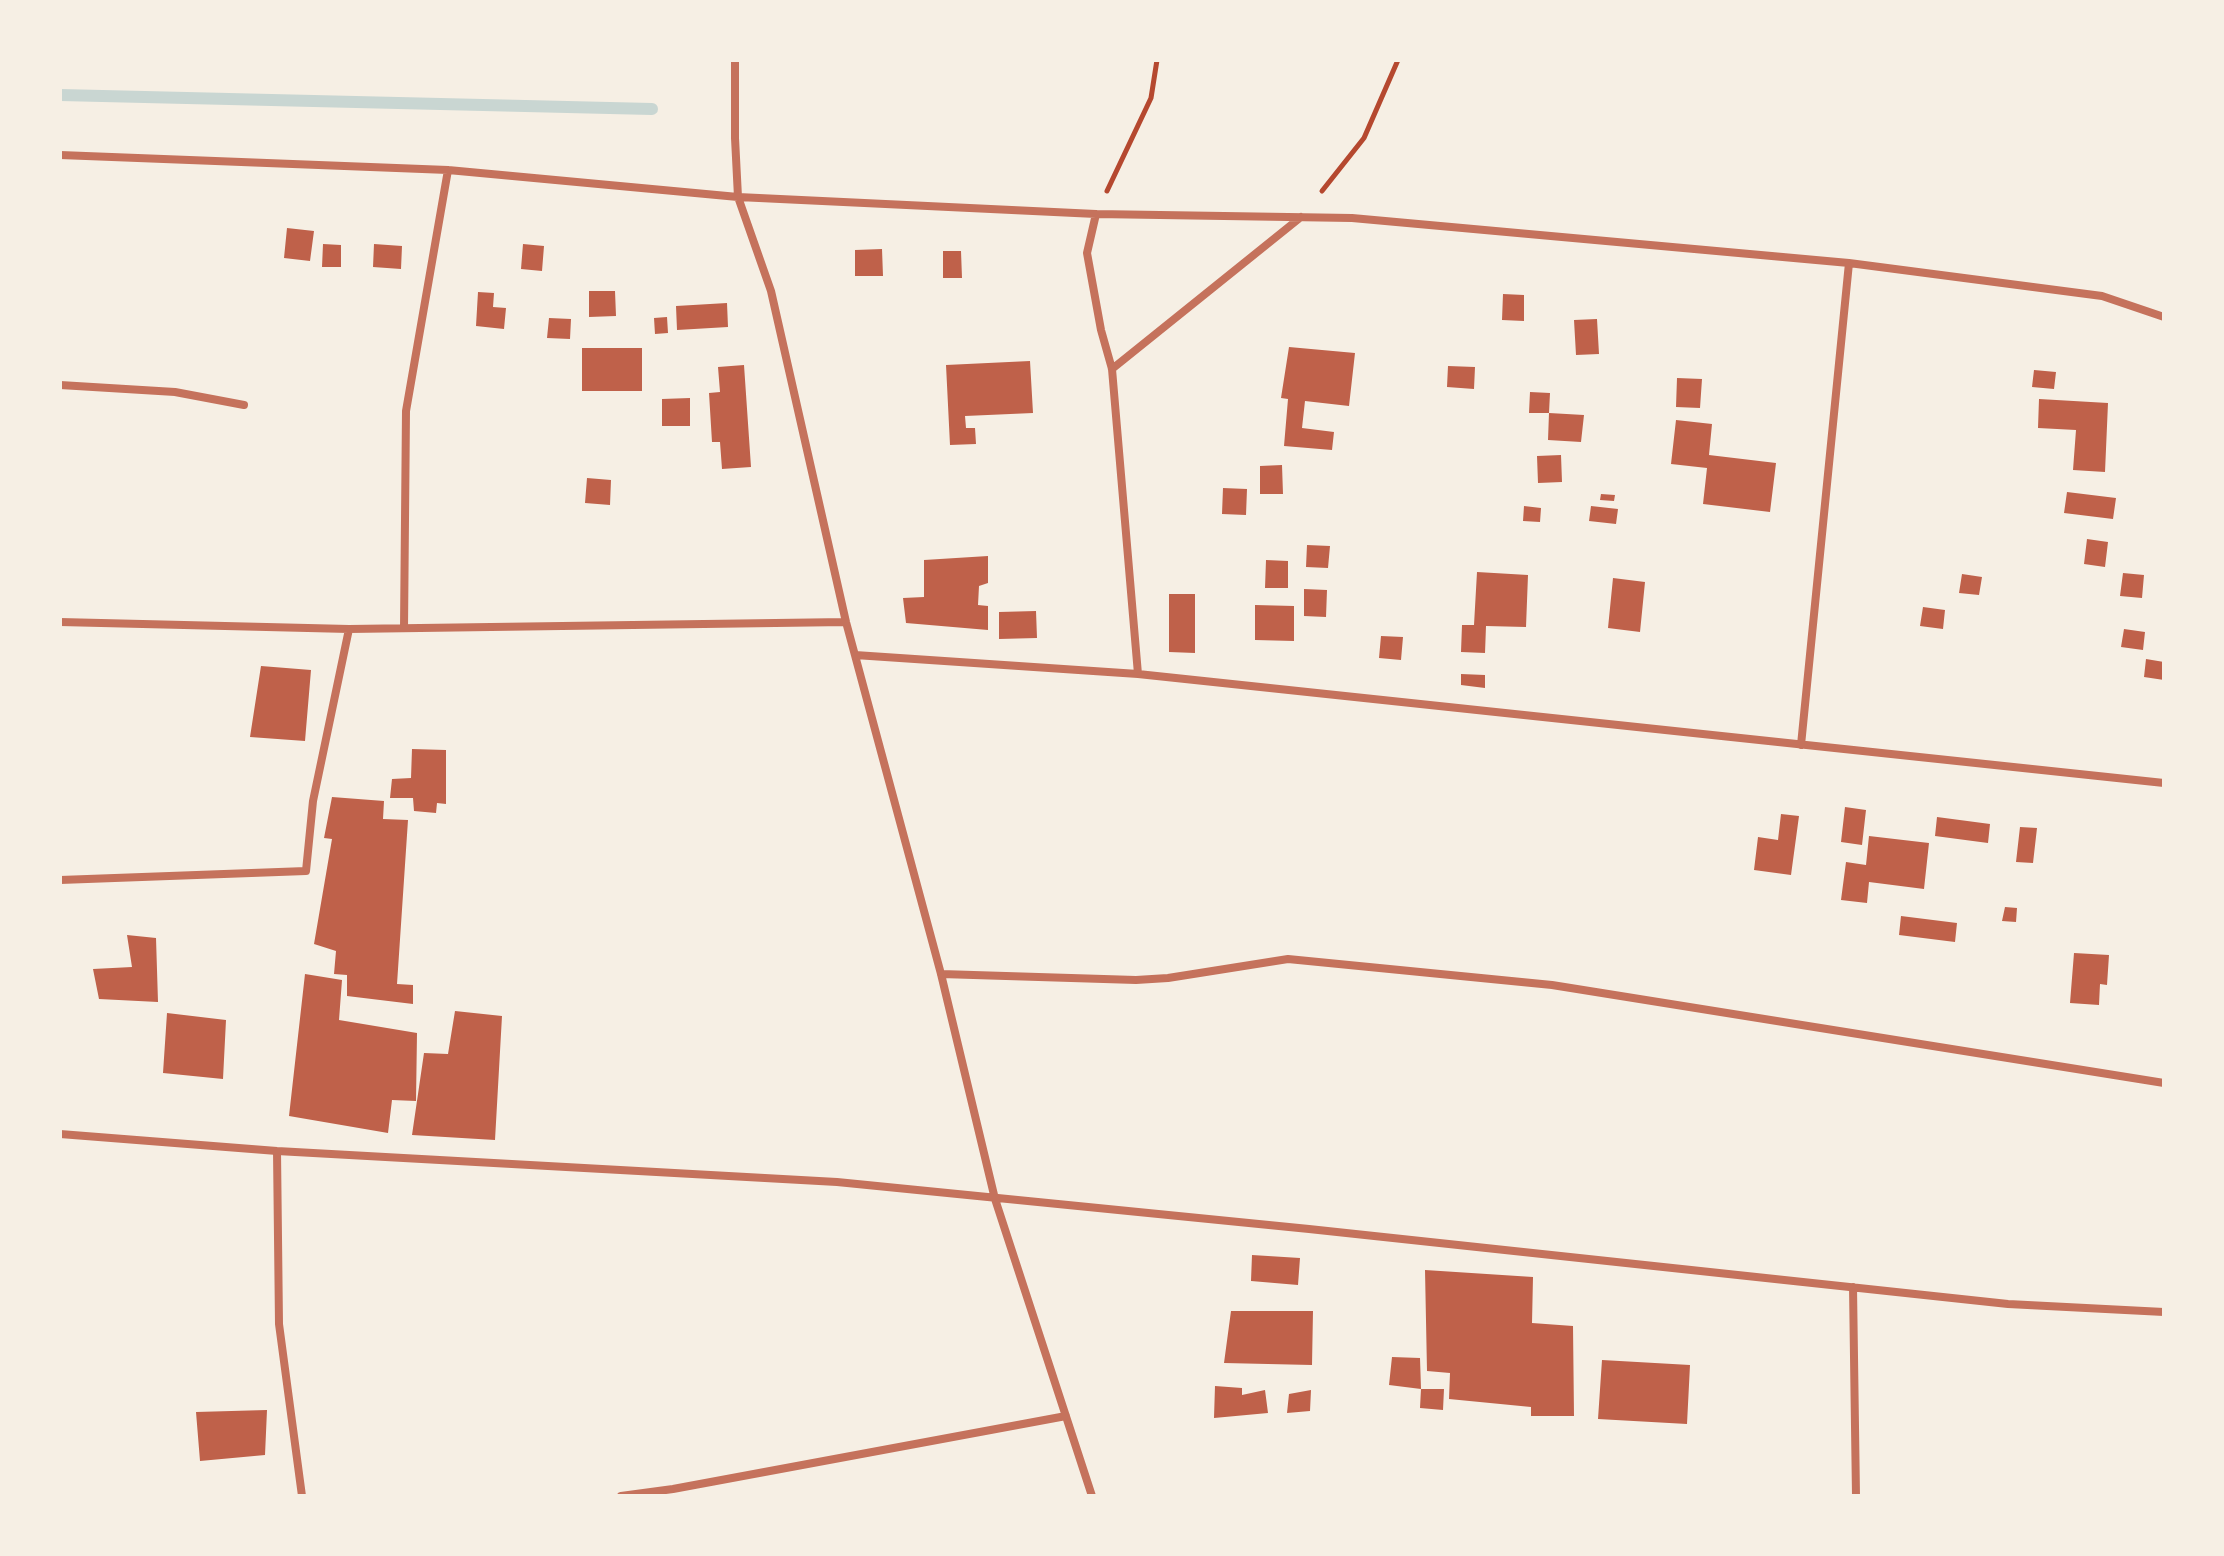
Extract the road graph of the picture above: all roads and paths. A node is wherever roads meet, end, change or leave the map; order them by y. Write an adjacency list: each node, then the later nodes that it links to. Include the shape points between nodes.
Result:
1 (735, 60): 6 (street)
2 (1157, 60): 7 (path, via 1151,98)
3 (1398, 60): 8 (path, via 1364,138)
4 (60, 155): 5 (street)
5 (448, 170): 6 (street); 16 (street, via 406,411)
6 (738, 197): 7 (street); 15 (street, via 771,291)
7 (1096, 214): 8 (street); 11 (street, via 1087,253)
8 (1302, 217): 9 (street); 11 (street)
9 (1849, 263): 10 (street, via 2102,296); 20 (street)
10 (2164, 317)
11 (1112, 369): 19 (street)
12 (60, 385): 13 (street, via 175,392)
13 (244, 405)
14 (60, 622): 17 (street)
15 (846, 622): 16 (street); 18 (street)
16 (404, 628): 17 (street)
17 (349, 629): 22 (street, via 313,801 306,871)
18 (855, 655): 19 (street); 23 (street)
19 (1138, 674): 20 (street)
20 (1801, 745): 21 (street)
21 (2164, 783)
22 (60, 880)
23 (941, 974): 24 (street, via 1136,980 1288,959 1552,985); 27 (street)
24 (2164, 1083)
25 (60, 1134): 26 (street)
26 (277, 1151): 27 (street, via 837,1182); 31 (street, via 279,1324)
27 (995, 1199): 28 (street); 30 (street)
28 (1853, 1287): 29 (street, via 2008,1304); 34 (street)
29 (2164, 1312)
30 (1066, 1416): 32 (street); 33 (street)
31 (302, 1496)
32 (621, 1496)
33 (1092, 1496)
34 (1856, 1496)

